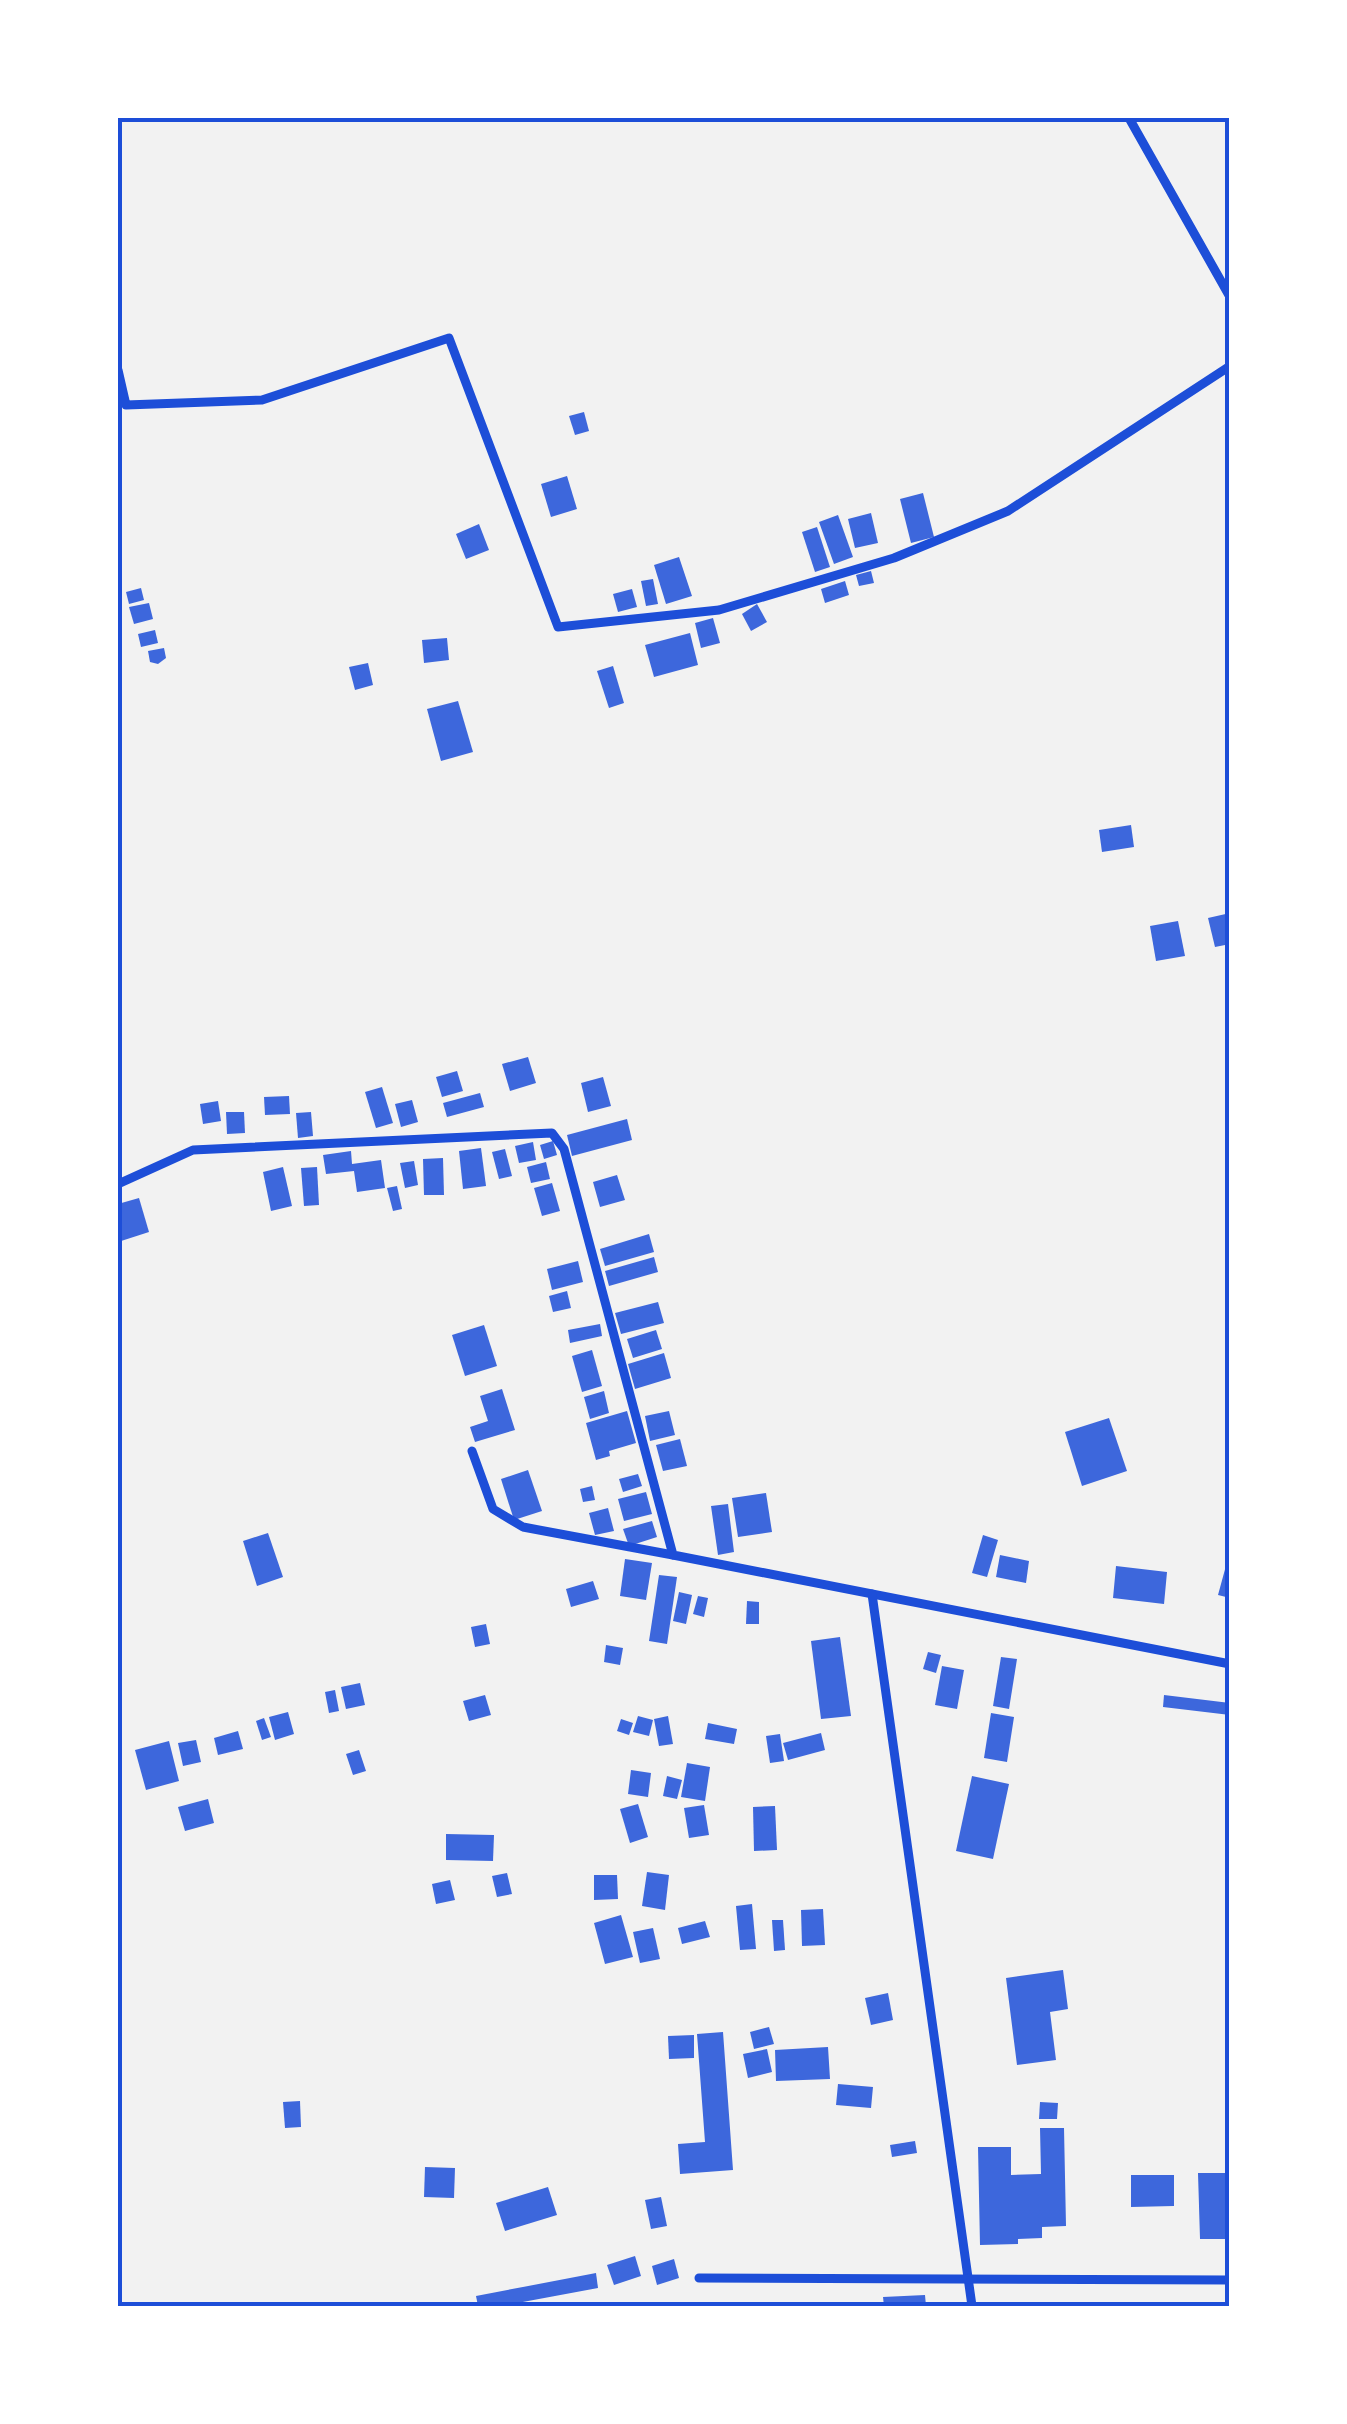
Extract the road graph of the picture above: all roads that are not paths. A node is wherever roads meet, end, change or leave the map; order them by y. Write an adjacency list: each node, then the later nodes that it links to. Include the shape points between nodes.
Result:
1 (1129, 118): 2 (street)
2 (1230, 297)
3 (1230, 366): 4 (street, via 1008,510 894,558 719,610 558,628 448,338 262,400 126,405)
4 (118, 370)
5 (118, 1184): 7 (street, via 193,1150 552,1133 564,1149)
6 (472, 1451): 7 (street, via 494,1508 523,1528)
7 (673, 1555): 8 (street)
8 (872, 1594): 9 (street); 10 (street)
9 (1230, 1664)
10 (968, 2276): 11 (street); 12 (street); 13 (street)
11 (699, 2278)
12 (1230, 2280)
13 (972, 2306)

